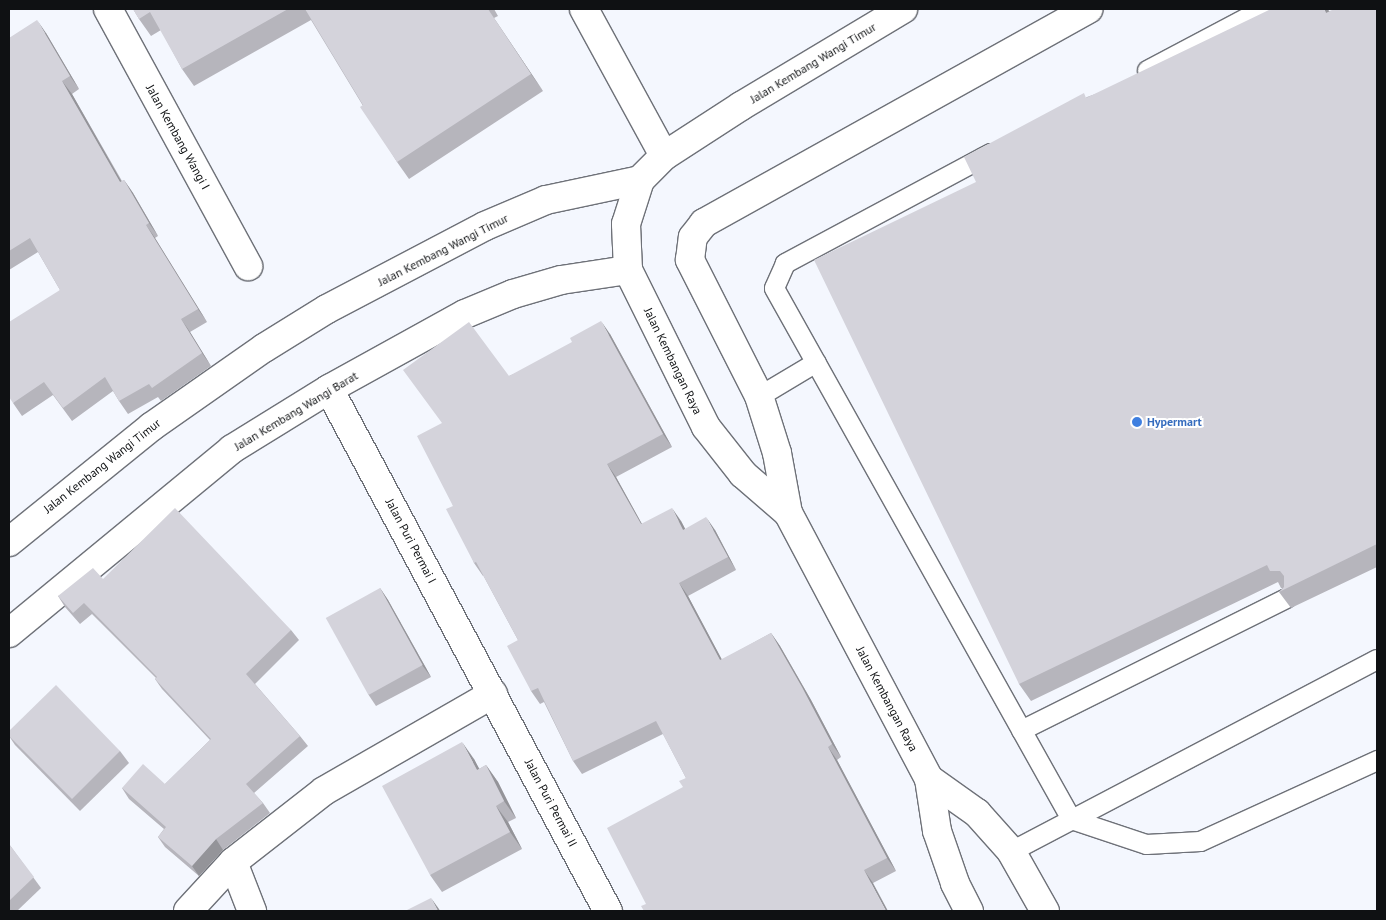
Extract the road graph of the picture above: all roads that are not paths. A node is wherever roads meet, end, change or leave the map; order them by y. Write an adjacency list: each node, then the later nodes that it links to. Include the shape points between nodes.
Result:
1 (108, 9): 10 (street, Jalan Kembang Wangi I)
2 (584, 9): 8 (street)
3 (903, 9): 8 (street, Jalan Kembang Wangi Timur)
4 (1088, 9): 14 (street, Jalan Kembangan Raya, via 704,223 693,237 690,260)
5 (1262, 9): 6 (lane)
6 (1126, 81)
7 (1004, 146): 12 (lane, via 785,263 774,288)
8 (664, 156): 9 (street, Jalan Kembang Wangi Timur)
9 (640, 180): 11 (street, Jalan Kembangan Raya, via 626,224); 16 (street, Jalan Kembang Wangi Timur, via 546,200 485,226 327,309 264,348 151,427)
10 (248, 266)
11 (628, 270): 13 (street, Jalan Kembang Wangi Barat, via 561,280 513,294 465,314); 15 (street, Jalan Kembangan Raya, via 706,427 743,474)
12 (816, 362): 14 (lane); 21 (lane)
13 (329, 389): 18 (street, Jalan Kembang Wangi Barat, via 232,449); 20 (street, Jalan Puri Permai I)
14 (759, 396): 15 (street, Jalan Kembangan Raya, via 778,453)
15 (788, 513): 23 (street, Jalan Kembangan Raya)
16 (9, 542)
17 (1286, 598): 21 (lane)
18 (9, 633)
19 (1377, 659): 24 (lane)
20 (493, 694): 26 (street, via 324,791); 29 (street, Jalan Puri Permai II)
21 (1021, 730): 24 (lane)
22 (1377, 760): 24 (lane, via 1200,841 1146,844)
23 (929, 779): 25 (street, Jalan Kembangan Raya, via 977,813); 30 (street, Jalan Kembangan Raya, via 937,831 955,884)
24 (1071, 819): 25 (lane)
25 (1011, 852): 31 (street, Jalan Kembangan Raya)
26 (233, 862): 27 (street); 28 (street)
27 (188, 911)
28 (252, 911)
29 (608, 911)
30 (969, 911)
31 (1045, 911)

